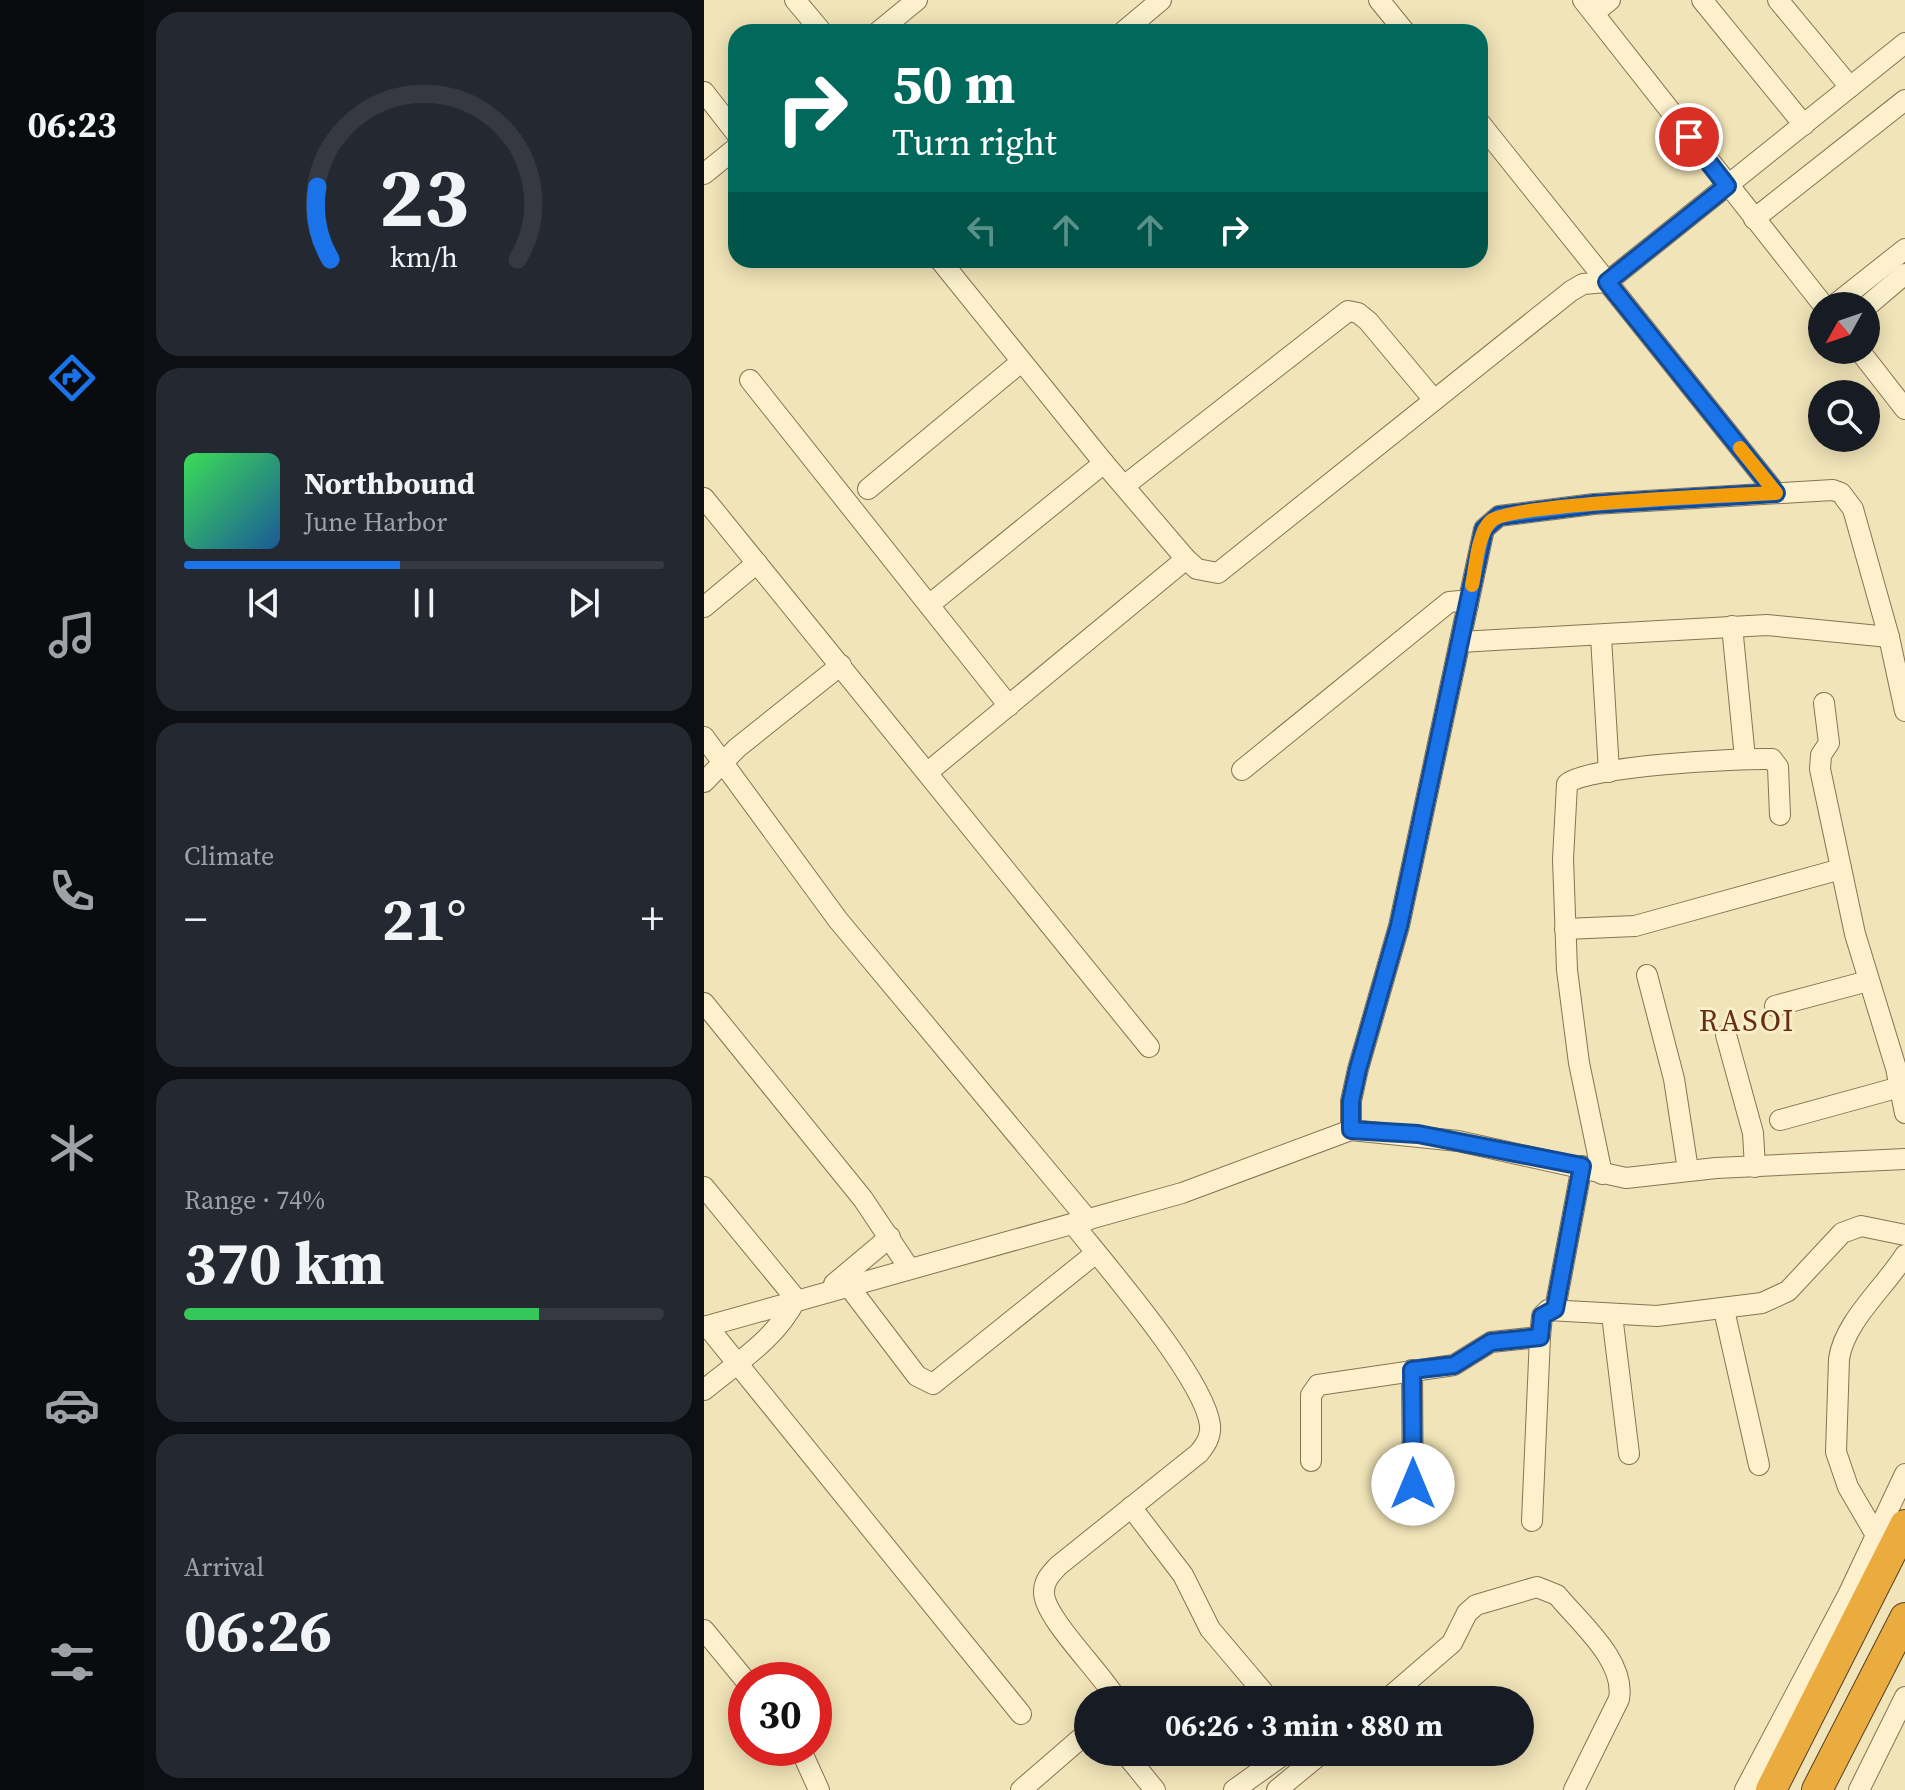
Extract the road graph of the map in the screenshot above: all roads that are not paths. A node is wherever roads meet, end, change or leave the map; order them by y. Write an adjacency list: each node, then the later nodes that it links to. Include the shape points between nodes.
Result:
1 (795, 0): 8 (street)
2 (917, 0): 9 (street)
3 (1161, 0): 10 (street)
4 (1379, 0): 11 (street)
5 (1702, 0): 17 (street)
6 (1778, 0): 13 (street)
7 (1596, 4): 21 (street)
8 (815, 24)
9 (888, 24)
10 (1132, 24)
11 (1398, 24)
12 (1905, 43): 13 (street)
13 (1850, 87): 17 (street)
14 (704, 92): 16 (street)
15 (1905, 100): 22 (street)
16 (728, 123)
17 (1804, 125): 21 (street)
18 (1488, 133): 26 (street)
19 (728, 154): 20 (street)
20 (704, 174)
21 (1727, 186): 22 (street); 26 (street)
22 (1754, 219): 27 (street)
23 (1905, 249): 28 (street)
24 (946, 268): 30 (street)
25 (1905, 274): 29 (street)
26 (1607, 282): 33 (street, via 1571,291); 38 (street)
27 (1813, 292)
28 (1851, 292)
29 (1880, 295)
30 (1021, 362): 35 (street); 37 (street)
31 (1870, 364): 34 (street)
32 (750, 380): 42 (street)
33 (1434, 400): 36 (street, via 1368,321 1348,311); 40 (street, via 1227,567 1207,573)
34 (1905, 409)
35 (1104, 463): 36 (street); 42 (street)
36 (1124, 486): 40 (street)
37 (868, 489)
38 (1776, 493): 43 (street, via 1594,504 1499,516 1484,529); 47 (street, via 1841,493 1853,509)
39 (704, 498): 41 (street)
40 (1186, 559): 51 (street)
41 (757, 563): 44 (street); 49 (street)
42 (929, 605): 51 (street)
43 (1468, 605): 48 (street); 56 (street, via 1449,602)
44 (704, 607)
45 (1732, 626): 46 (street); 47 (street); 54 (street)
46 (1601, 637): 48 (street); 58 (street)
47 (1889, 637): 52 (street)
48 (1460, 642): 72 (street, via 1399,926 1358,1069)
49 (841, 665): 55 (street); 57 (street)
50 (1824, 703): 61 (street, via 1829,743 1819,761)
51 (1009, 706): 57 (street)
52 (1905, 711)
53 (704, 737): 55 (street)
54 (1745, 758): 58 (street); 60 (street, via 1775,761)
55 (723, 762): 59 (street); 79 (street, via 838,920)
56 (1242, 770)
57 (928, 772): 68 (street)
58 (1609, 772): 62 (street, via 1571,779 1565,791)
59 (704, 782)
60 (1780, 815)
61 (1841, 869): 62 (street, via 1635,926); 64 (street)
62 (1565, 929): 77 (street, via 1574,1034)
63 (1647, 975): 76 (street, via 1674,1079)
64 (1868, 981): 66 (street); 69 (street)
65 (704, 1003): 81 (street)
66 (1775, 1006)
67 (1726, 1035): 75 (street, via 1753,1133)
68 (1149, 1047)
69 (1900, 1087): 70 (street); 71 (street)
70 (1905, 1113)
71 (1780, 1120)
72 (1351, 1130): 74 (street, via 1418,1134); 79 (street, via 1182,1193)
73 (1905, 1159): 75 (street)
74 (1582, 1166): 77 (street); 87 (street)
75 (1755, 1167): 76 (street)
76 (1688, 1170): 77 (street, via 1650,1177)
77 (1602, 1174)
78 (704, 1187): 86 (street)
79 (1080, 1222): 82 (street); 84 (street)
80 (1905, 1235): 88 (street, via 1853,1228 1842,1233 1788,1291 1762,1303)
81 (890, 1237): 84 (street); 85 (street)
82 (1096, 1253): 85 (street, via 933,1384 917,1376); 99 (street, via 1169,1349 1210,1422 1209,1439 1199,1453)
83 (1905, 1255): 103 (street, via 1849,1328 1839,1359 1836,1452 1848,1487)
84 (909, 1268): 85 (street)
85 (838, 1287): 86 (street)
86 (796, 1299): 90 (street); 92 (street, via 785,1321)
87 (1555, 1309): 89 (street); 91 (street, via 1542,1316)
88 (1724, 1310): 89 (street); 97 (street)
89 (1612, 1315): 95 (street)
90 (706, 1326): 92 (street)
91 (1540, 1337): 93 (street, via 1491,1342 1454,1365); 101 (street)
92 (737, 1363): 94 (street); 111 (street)
93 (1412, 1370): 96 (street, via 1313,1389); 100 (street)
94 (704, 1390)
95 (1629, 1454)
96 (1311, 1461)
97 (1759, 1465)
98 (1905, 1474): 103 (street)
99 (1131, 1507): 107 (street, via 1058,1566 1046,1580 1043,1595); 108 (street, via 1183,1575 1210,1629)
100 (1413, 1512)
101 (1532, 1521)
102 (1905, 1525): 124 (highway)
103 (1876, 1535): 123 (street)
104 (1905, 1618): 125 (highway)
105 (704, 1630): 106 (street)
106 (730, 1662)
107 (1106, 1686)
108 (1258, 1686)
109 (1402, 1686): 122 (street, via 1452,1643 1476,1605 1547,1588 1610,1661 1621,1685)
110 (1905, 1697): 126 (street)
111 (1021, 1714)
112 (1074, 1744): 118 (street)
113 (808, 1766): 117 (street)
114 (1135, 1766): 119 (street)
115 (1267, 1766): 120 (street)
116 (1306, 1766): 121 (street)
117 (819, 1790)
118 (1021, 1790)
119 (1155, 1790)
120 (1234, 1790)
121 (1277, 1790)
122 (1574, 1790)
123 (1745, 1790)
124 (1771, 1790)
125 (1817, 1790)
126 (1859, 1790)

